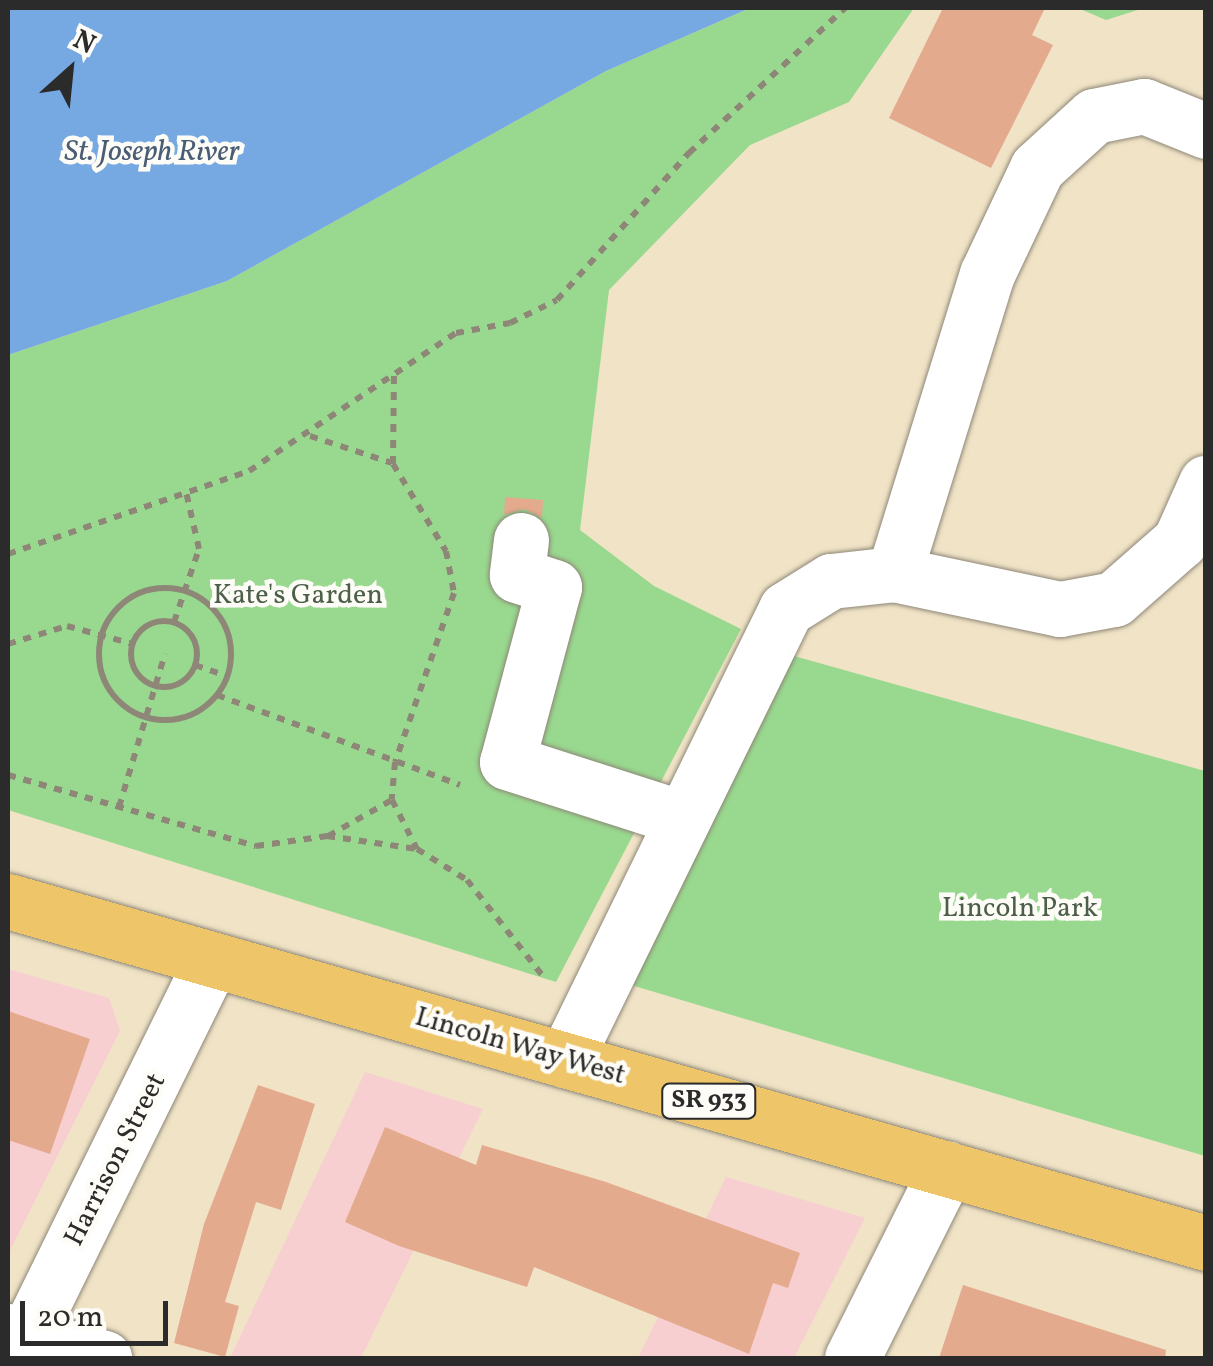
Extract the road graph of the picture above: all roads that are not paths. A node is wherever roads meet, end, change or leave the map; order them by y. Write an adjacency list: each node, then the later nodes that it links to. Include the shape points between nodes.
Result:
1 (1206, 131): 4 (street, via 1144,106 1094,116 1036,168 986,274)
2 (1206, 483): 4 (street, via 1180,541 1114,599 1060,609)
3 (521, 540): 5 (street, via 518,575 554,588 507,762)
4 (894, 574): 5 (street, via 831,580 786,609)
5 (678, 818): 8 (street)
6 (8, 901): 7 (main road, Lincoln Way West / SR 933)
7 (212, 960): 8 (main road, Lincoln Way West / SR 933); 11 (street, Harrison Street)
8 (565, 1060): 9 (main road, Lincoln Way West / SR 933)
9 (947, 1168): 10 (main road, Lincoln Way West / SR 933); 13 (street)
10 (1206, 1242)
11 (17, 1342): 12 (street)
12 (104, 1358)
13 (852, 1358)

